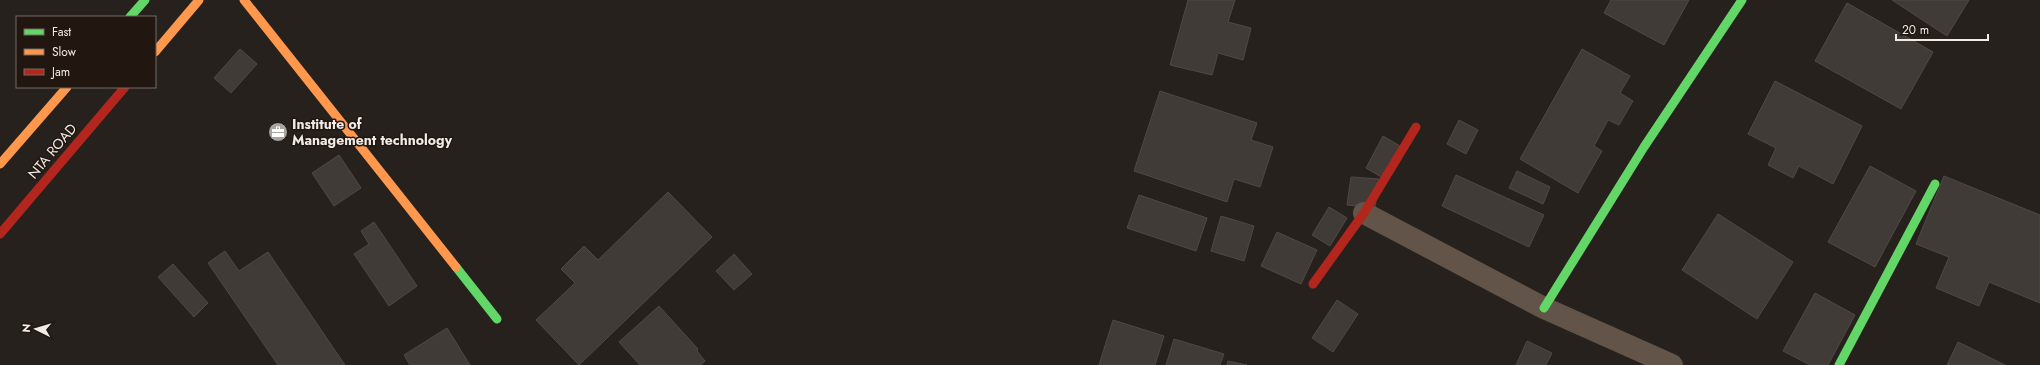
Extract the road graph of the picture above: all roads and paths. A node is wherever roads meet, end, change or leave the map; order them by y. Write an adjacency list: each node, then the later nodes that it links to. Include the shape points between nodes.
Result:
1 (145, 0): 5 (street)
2 (199, 0): 6 (street)
3 (244, 0): 16 (street)
4 (1742, 0): 15 (street, via 1644,147)
5 (131, 16)
6 (156, 51)
7 (66, 88): 10 (street)
8 (124, 88): 13 (street, NTA ROAD)
9 (1416, 127): 12 (street)
10 (0, 164)
11 (1935, 184): 18 (street)
12 (1364, 213): 14 (street); 15 (street)
13 (0, 234)
14 (1313, 284)
15 (1544, 308): 17 (street)
16 (497, 319)
17 (1672, 365)
18 (1839, 365)

